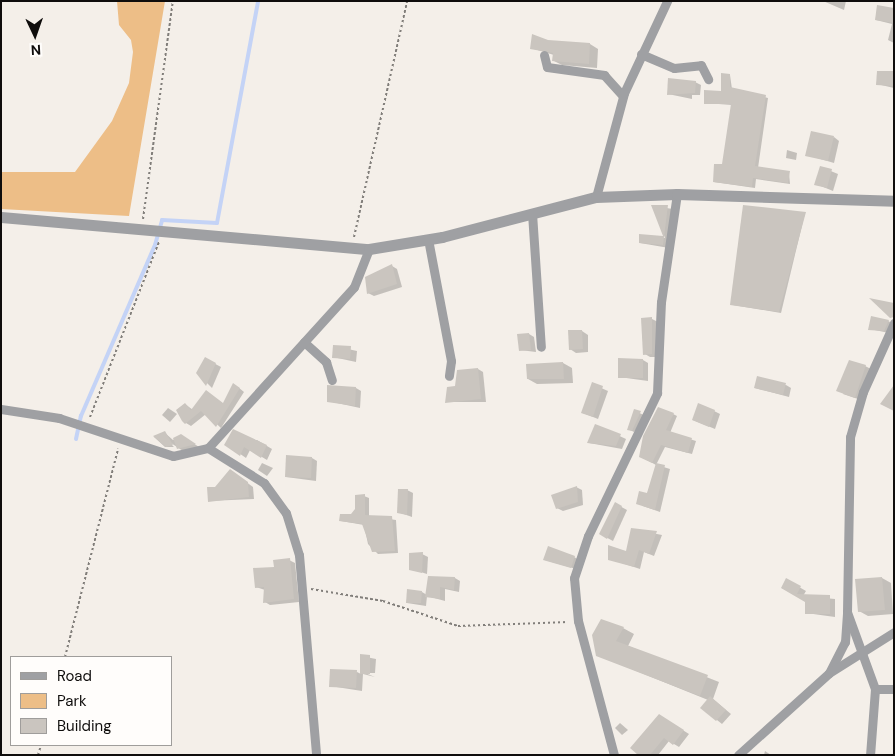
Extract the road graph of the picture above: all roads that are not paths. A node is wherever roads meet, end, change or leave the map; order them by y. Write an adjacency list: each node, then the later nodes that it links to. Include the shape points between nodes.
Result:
1 (667, 1): 3 (street)
2 (544, 54): 5 (street, via 546,67 604,75)
3 (641, 54): 4 (street, via 674,68 701,65); 5 (street)
4 (708, 80)
5 (623, 96): 7 (street)
6 (677, 194): 7 (street); 8 (street); 27 (street, via 661,302 657,393 588,536 574,578 578,621)
7 (596, 197): 9 (street)
8 (894, 200)
9 (532, 213): 11 (street); 15 (street)
10 (1, 217): 12 (street)
11 (428, 239): 12 (street); 16 (street, via 451,361)
12 (369, 249): 14 (street, via 354,287)
13 (894, 324): 20 (street, via 863,392 850,437)
14 (304, 342): 17 (street, via 326,362); 19 (street)
15 (541, 347)
16 (449, 376)
17 (332, 380)
18 (1, 409): 19 (street, via 86,426 173,456)
19 (208, 448): 26 (street, via 264,483 286,513 299,555)
20 (847, 612): 22 (street); 23 (street, via 845,642)
21 (894, 632): 22 (street)
22 (864, 650): 23 (street); 25 (street)
23 (829, 673): 28 (street)
24 (894, 688): 25 (street)
25 (875, 689): 29 (street)
26 (316, 755)
27 (614, 755)
28 (738, 755)
29 (870, 755)

